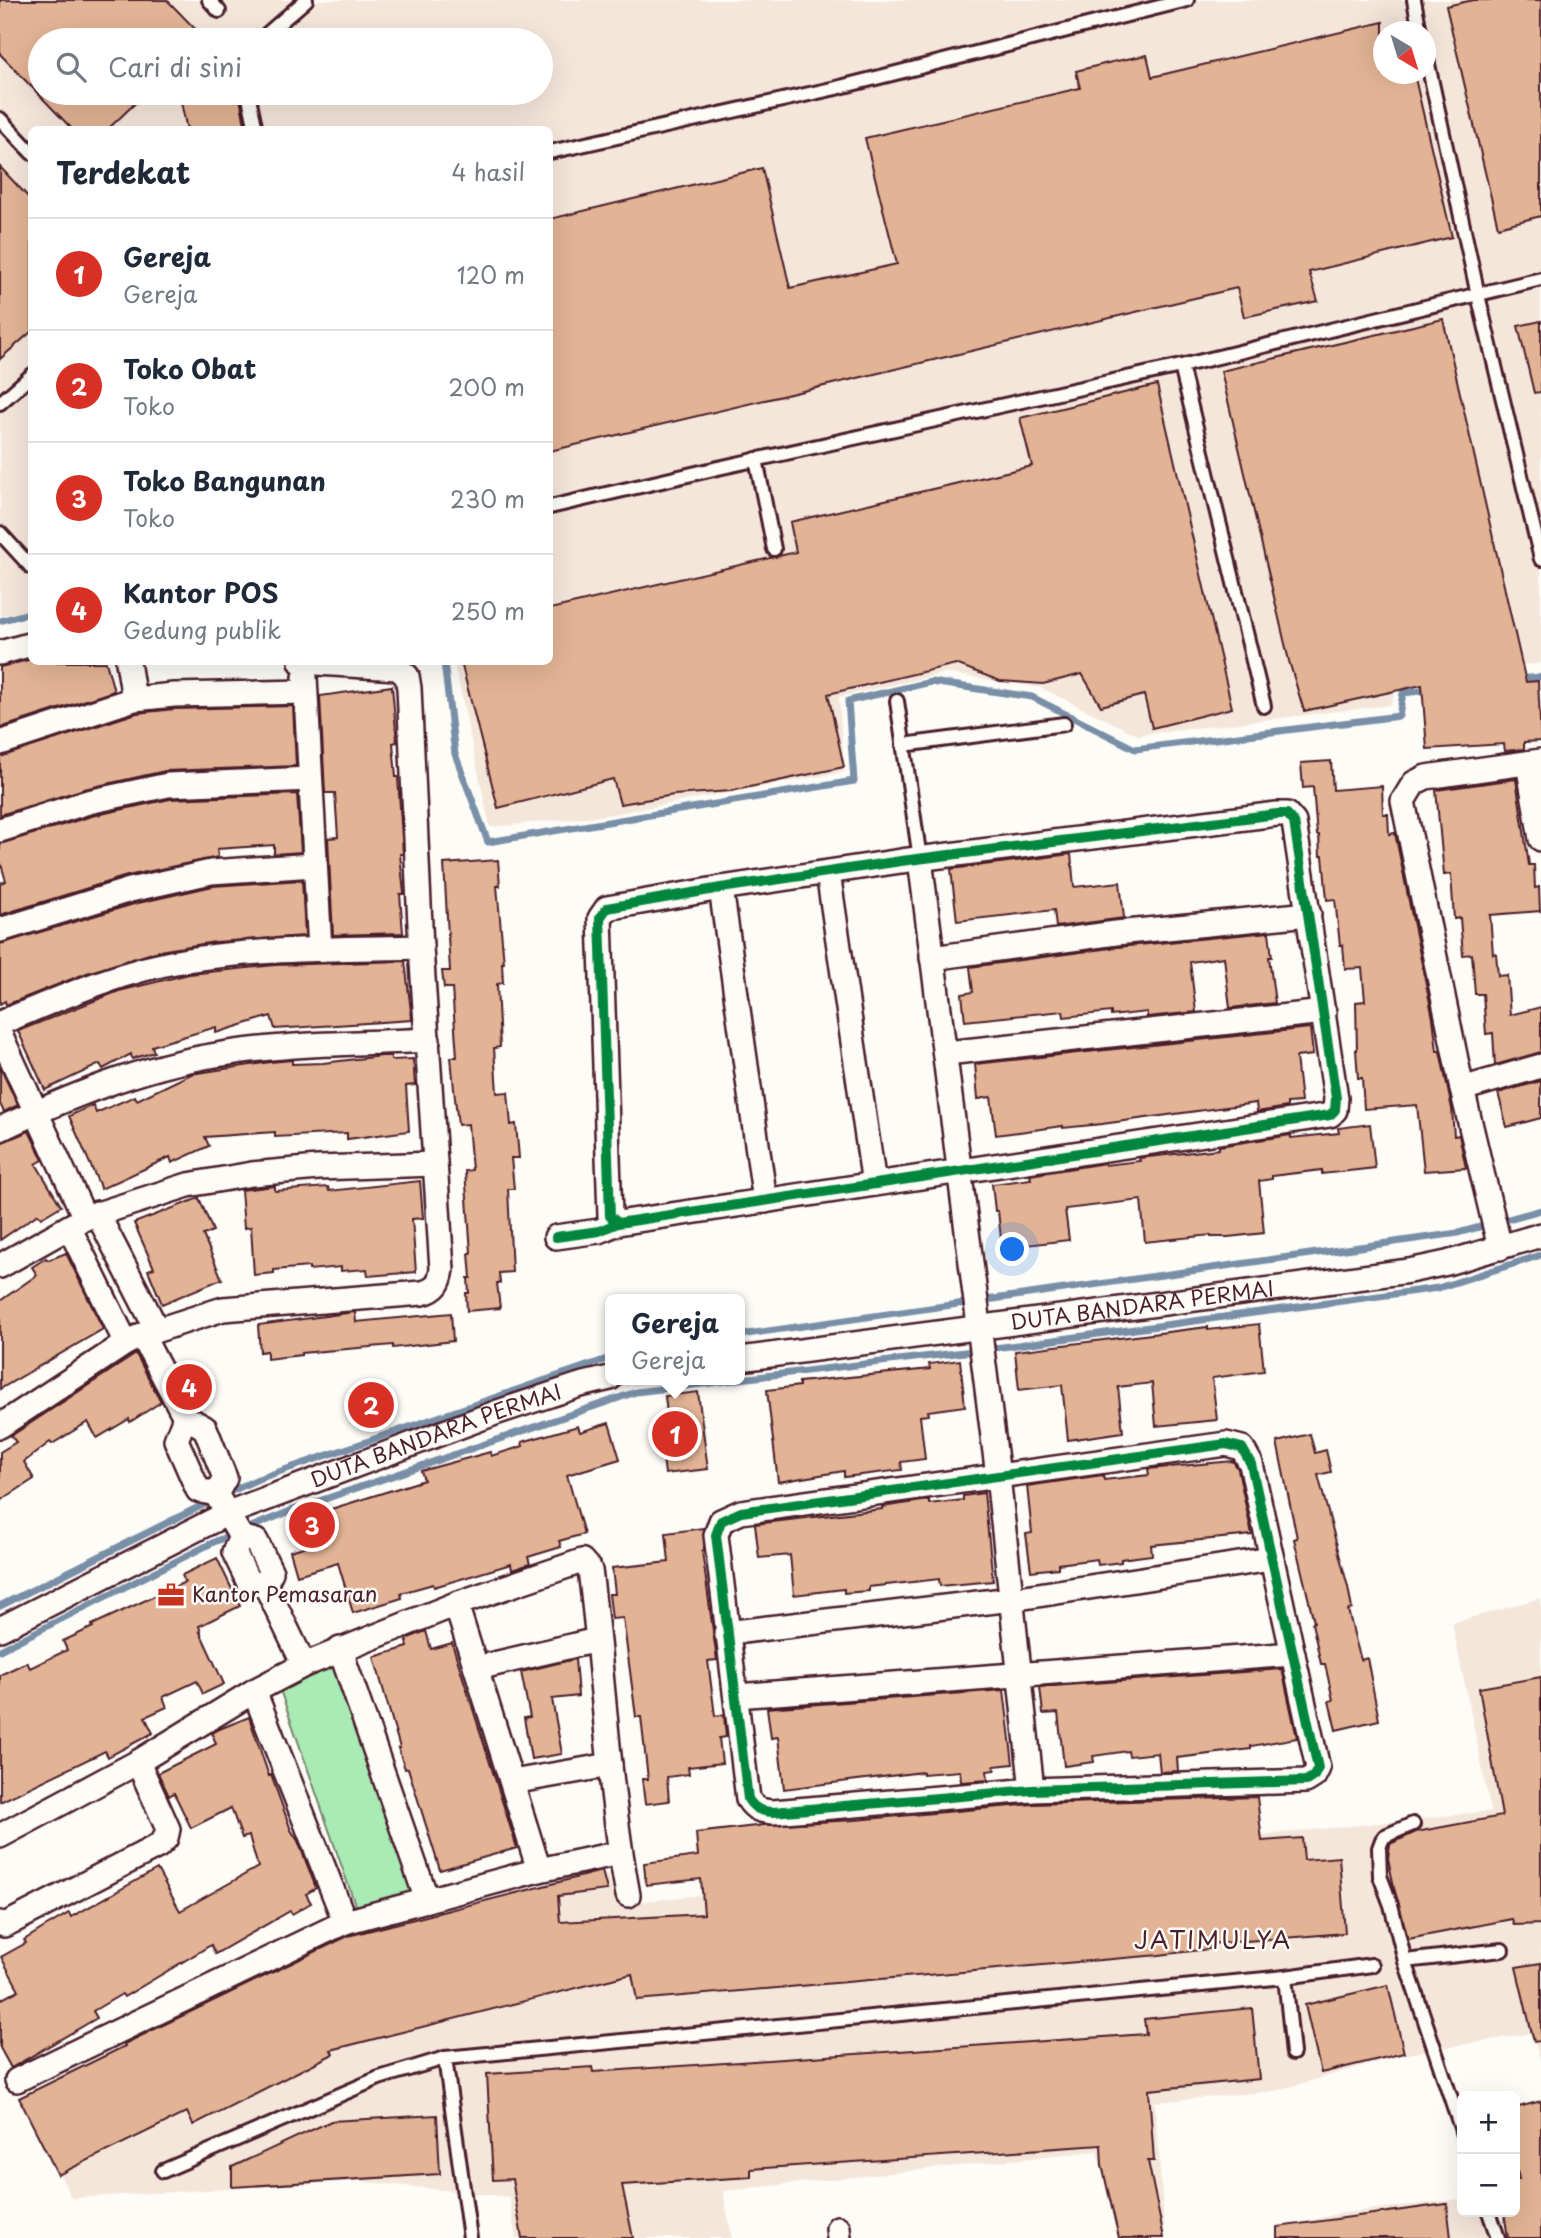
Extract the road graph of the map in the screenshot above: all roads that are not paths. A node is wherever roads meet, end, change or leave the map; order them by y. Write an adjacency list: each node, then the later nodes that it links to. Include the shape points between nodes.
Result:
1 (209, 0): 5 (lane)
2 (306, 0): 7 (lane)
3 (1187, 0): 13 (lane, via 836,88)
4 (1413, 0): 6 (lane)
5 (219, 11)
6 (1418, 21)
7 (274, 28)
8 (1432, 84): 15 (lane)
9 (251, 105): 11 (lane)
10 (0, 120): 12 (lane)
11 (255, 126)
12 (28, 149)
13 (553, 151)
14 (1541, 279): 15 (lane)
15 (1478, 295): 16 (lane); 23 (lane)
16 (1181, 366): 19 (lane); 33 (lane)
17 (28, 378): 18 (lane)
18 (0, 402)
19 (756, 459): 20 (lane); 22 (lane)
20 (553, 506)
21 (0, 533): 24 (lane)
22 (774, 549)
23 (1541, 559)
24 (28, 564)
25 (28, 645): 26 (street)
26 (0, 653)
27 (128, 665): 31 (street)
28 (303, 665): 30 (street)
29 (350, 665): 47 (street, via 397,668 407,676)
30 (305, 692): 31 (street); 38 (street)
31 (134, 699): 35 (street)
32 (897, 701): 36 (lane)
33 (1264, 706)
34 (1064, 724): 36 (lane)
35 (0, 743)
36 (903, 744): 41 (lane)
37 (1534, 762): 40 (street); 56 (street, via 1426,777 1414,783 1404,801)
38 (310, 779): 39 (street, via 168,785 88,802); 42 (street)
39 (0, 830)
40 (1541, 839)
41 (920, 859): 43 (street); 45 (street, via 1281,813 1290,816 1295,825); 49 (street)
42 (314, 865): 46 (street, via 198,875 130,890); 48 (street)
43 (828, 873): 44 (street); 61 (street)
44 (721, 888): 62 (street); 64 (street, via 613,906 601,915 610,1216)
45 (1308, 914): 49 (street); 50 (street)
46 (0, 930)
47 (421, 947): 48 (street); 53 (street)
48 (320, 950): 51 (street, via 186,960 90,986)
49 (932, 958): 54 (street)
50 (1324, 1013): 54 (street); 60 (street, via 1336,1103 1330,1115)
51 (0, 1023)
52 (0, 1034): 57 (street)
53 (428, 1040): 57 (street, via 216,1055 167,1066); 59 (street)
54 (946, 1053): 60 (street)
55 (1541, 1066): 56 (street)
56 (1462, 1089): 67 (street)
57 (36, 1112): 58 (street); 63 (street)
58 (0, 1129)
59 (435, 1164): 63 (street, via 252,1174 188,1185); 70 (street, via 442,1269 440,1283 431,1291 223,1309)
60 (959, 1173): 61 (street); 69 (street)
61 (874, 1184): 62 (street)
62 (765, 1201): 64 (street)
63 (83, 1219): 68 (street); 70 (street); 70 (street)
64 (618, 1223): 66 (street, via 599,1231)
65 (1541, 1234): 67 (street, DUTA BANDARA PERMAI)
66 (556, 1237)
67 (1499, 1240): 69 (street, DUTA BANDARA PERMAI, via 1447,1263 1409,1271)
68 (0, 1266)
69 (979, 1326): 71 (street, DUTA BANDARA PERMAI); 74 (street)
70 (142, 1336): 73 (street); 75 (street, via 185,1417 205,1429 225,1478)
71 (745, 1358)
72 (605, 1379): 75 (street, DUTA BANDARA PERMAI, via 498,1412)
73 (0, 1426)
74 (998, 1476): 76 (street, via 1236,1445 1247,1453 1251,1464); 77 (street); 80 (street, via 741,1513 721,1521 716,1535)
75 (228, 1513): 79 (street, DUTA BANDARA PERMAI); 84 (street, via 256,1541 271,1572 265,1584)
76 (1271, 1559): 77 (street); 83 (street)
77 (1012, 1599): 80 (street); 86 (street)
78 (456, 1604): 81 (street, via 582,1562 590,1570); 82 (street); 85 (street)
79 (0, 1629)
80 (726, 1633): 88 (street)
81 (597, 1640): 85 (street); 90 (street)
82 (340, 1649): 84 (street); 98 (street)
83 (1293, 1654): 86 (street); 92 (street, via 1318,1768 1306,1781)
84 (304, 1665): 87 (street)
85 (478, 1668): 91 (street)
86 (1021, 1673): 88 (street); 92 (street)
87 (254, 1691): 89 (street); 99 (street)
88 (736, 1696): 92 (street, via 748,1799 759,1811)
89 (138, 1762): 94 (street); 100 (street, via 168,1829 166,1838 15,1920)
90 (610, 1765): 91 (street); 95 (street)
91 (512, 1782): 96 (street)
92 (1032, 1790)
93 (1413, 1824): 102 (lane, via 1385,1836 1379,1849 1381,1882)
94 (0, 1836)
95 (620, 1853): 96 (street); 97 (street)
96 (539, 1871): 98 (street)
97 (628, 1895)
98 (427, 1900): 99 (street)
99 (345, 1922): 107 (street)
100 (0, 1923)
101 (1502, 1950): 102 (lane)
102 (1405, 1961): 108 (lane)
103 (1372, 1965): 104 (lane)
104 (1286, 1977): 105 (lane); 106 (lane)
105 (1293, 2053)
106 (445, 2058): 109 (lane, via 379,2078); 111 (lane)
107 (17, 2080)
108 (1457, 2116)
109 (163, 2171)
110 (1491, 2217): 112 (lane)
111 (470, 2238)
112 (1498, 2238)

